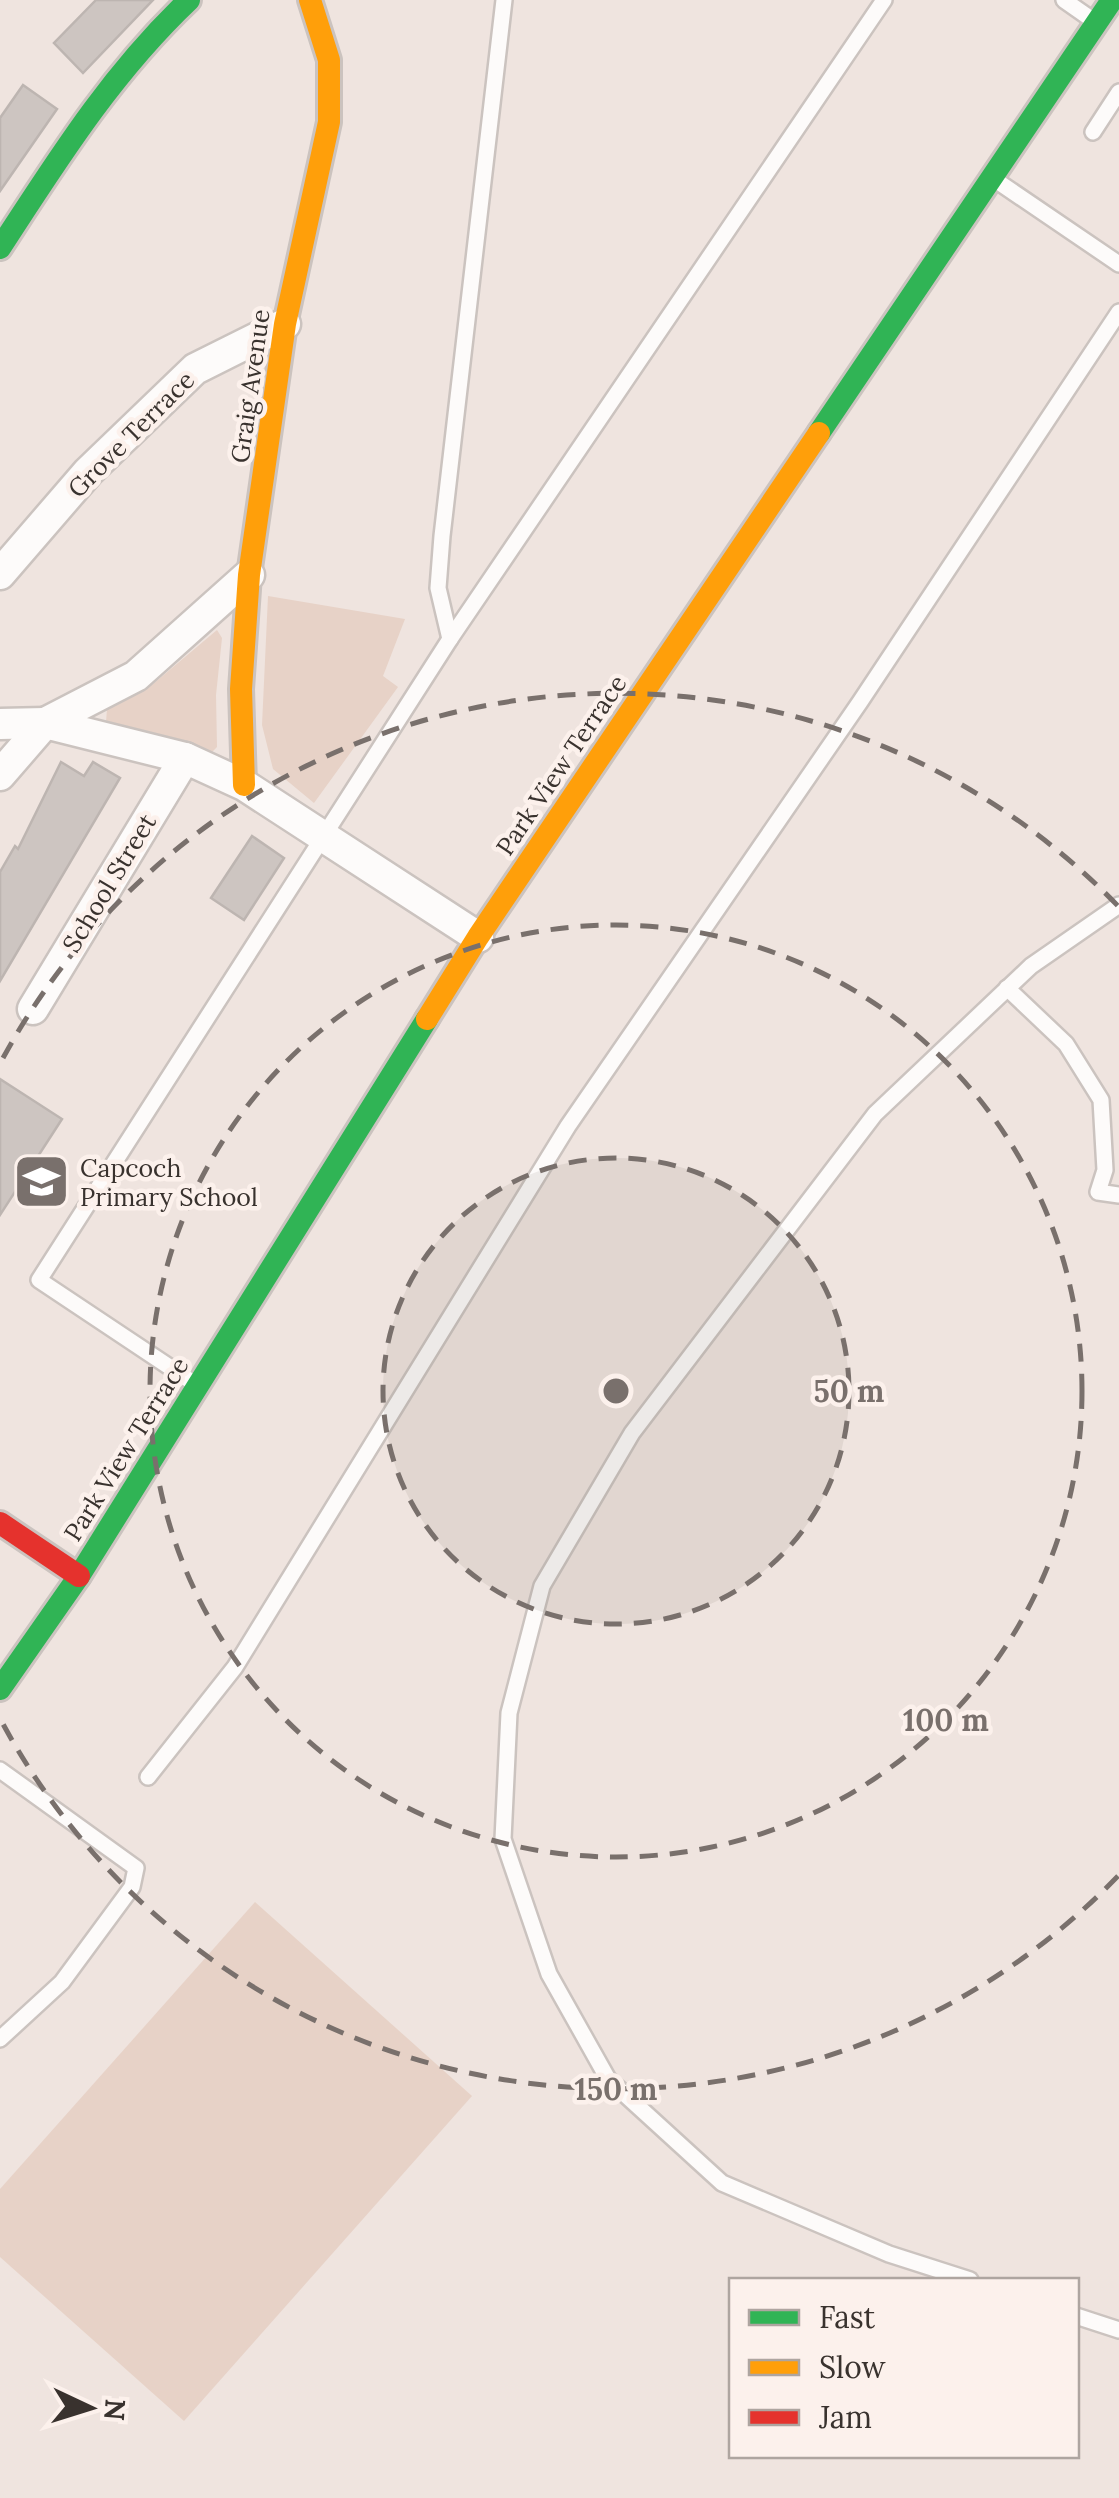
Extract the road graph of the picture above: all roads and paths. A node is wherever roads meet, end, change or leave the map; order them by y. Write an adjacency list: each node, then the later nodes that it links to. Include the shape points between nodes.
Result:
1 (189, 0): 11 (main road, via 86,115)
2 (310, 0): 14 (main road, Graig Avenue, via 329,60 328,122)
3 (504, 0): 17 (lane, via 442,536 438,588)
4 (884, 0): 17 (lane)
5 (1064, 0): 7 (lane)
6 (1112, 0): 7 (main road, Park View Terrace)
7 (1096, 23): 10 (main road, Park View Terrace)
8 (1119, 92): 9 (lane)
9 (1092, 132)
10 (992, 178): 12 (lane); 25 (main road, Park View Terrace)
11 (0, 248)
12 (1119, 264)
13 (1119, 312): 34 (lane, via 568,1126 234,1667)
14 (285, 324): 15 (street, Grove Terrace, via 196,369 88,472); 16 (main road, Graig Avenue)
15 (0, 574)
16 (249, 575): 18 (street, via 136,676); 22 (main road, Graig Avenue, via 240,688)
17 (450, 639): 23 (lane)
18 (44, 723): 19 (street); 20 (street); 21 (street)
19 (0, 724)
20 (185, 758): 22 (street); 27 (street, School Street)
21 (0, 775)
22 (244, 785): 23 (street)
23 (323, 839): 25 (street); 29 (lane, via 39,1280)
24 (1119, 905): 26 (lane)
25 (478, 938): 29 (main road, Park View Terrace)
26 (1007, 988): 28 (lane, via 1066,1044 1101,1100 1105,1170 1098,1192); 36 (lane, via 876,1114 632,1433 542,1586 508,1713 503,1839 550,1974 608,2078 722,2183 889,2254)
27 (33, 1009)
28 (1119, 1195)
29 (198, 1386): 31 (main road, Park View Terrace)
30 (0, 1522): 31 (main road)
31 (80, 1576): 32 (main road, Park View Terrace)
32 (0, 1689)
33 (0, 1770): 35 (lane, via 136,1868 132,1887 62,1982)
34 (148, 1777)
35 (0, 2039)
36 (964, 2278)
37 (1079, 2317): 38 (lane)
38 (1119, 2330)

